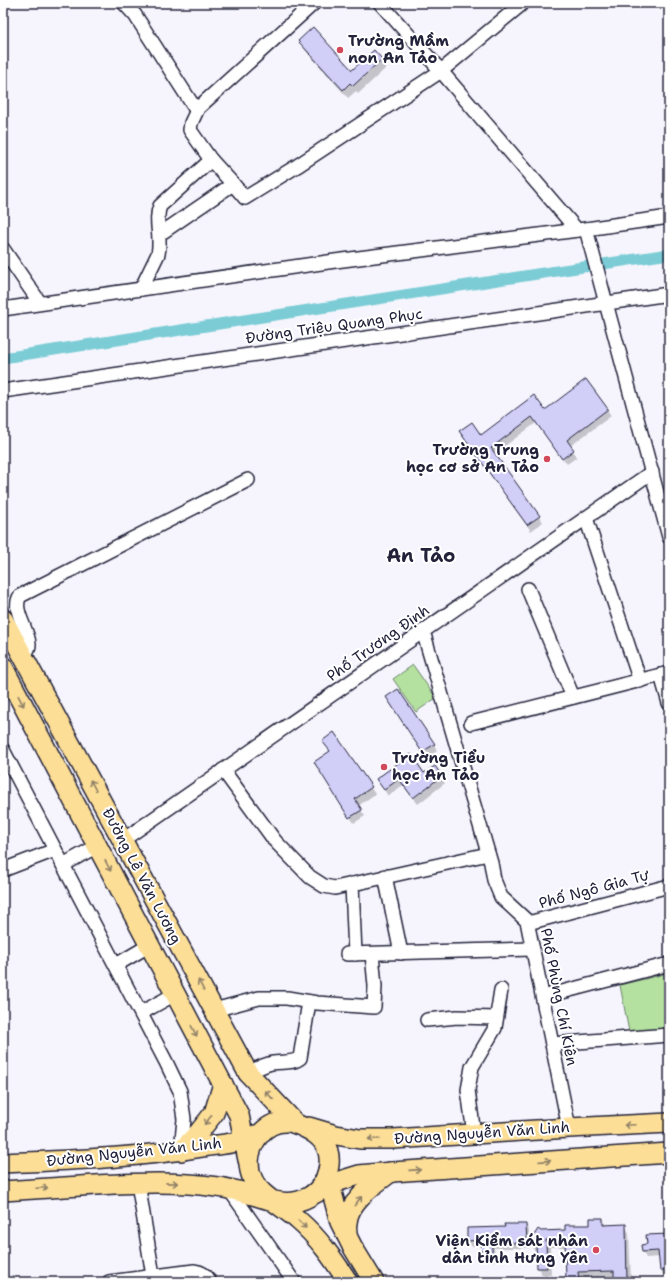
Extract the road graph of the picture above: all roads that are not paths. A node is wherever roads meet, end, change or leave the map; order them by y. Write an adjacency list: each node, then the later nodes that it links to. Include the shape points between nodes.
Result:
1 (124, 3): 6 (street, via 135,15)
2 (314, 3): 6 (street)
3 (380, 3): 5 (street)
4 (523, 3): 5 (street)
5 (442, 71): 8 (street, via 245,198); 10 (street)
6 (196, 110): 7 (street, via 190,130)
7 (211, 160): 8 (street); 11 (street, via 160,206)
8 (233, 184): 11 (street)
9 (669, 217): 10 (street)
10 (582, 229): 13 (street); 16 (street, via 591,247)
11 (160, 234): 13 (street, via 158,254)
12 (3, 249): 15 (street)
13 (141, 289): 15 (street)
14 (669, 294): 16 (street, Đường Triệu Quang Phục)
15 (40, 303): 17 (street)
16 (607, 304): 18 (street, Đường Triệu Quang Phục); 19 (street)
17 (3, 309)
18 (3, 391)
19 (652, 472): 21 (street, Phố Trương Định); 22 (street)
20 (248, 480): 26 (street, via 20,596 19,614 29,643 28,651)
21 (586, 518): 25 (street, Phố Trương Định); 29 (street)
22 (669, 537)
23 (528, 589): 30 (street)
24 (3, 619): 26 (highway, Đường Lê Văn Lương)
25 (423, 631): 35 (street, Phố Trương Định); 39 (street, Phố Phùng Chí Kiên)
26 (23, 656): 36 (highway, Đường Lê Văn Lương, one-way to 26)
27 (3, 667): 37 (highway, Đường Lê Văn Lương, one-way to 37)
28 (665, 674): 29 (street); 31 (street)
29 (640, 681): 30 (street)
30 (573, 697): 32 (street)
31 (669, 703)
32 (472, 723)
33 (3, 750): 34 (street)
34 (7, 770): 38 (street)
35 (223, 770): 36 (street, Phố Trương Định); 43 (street, via 275,841 310,877 324,886 335,888)
36 (122, 840): 56 (highway, Đường Lê Văn Lương, one-way to 36)
37 (97, 846): 40 (street); 46 (highway, Đường Lê Văn Lương, one-way to 46)
38 (55, 850): 40 (street); 41 (street)
39 (488, 854): 42 (street); 45 (street, Phố Phùng Chí Kiên, via 494,880 502,897)
40 (63, 865): 51 (street)
41 (3, 870)
42 (385, 876): 43 (street); 48 (street)
43 (352, 884): 49 (street, via 351,954)
44 (669, 886): 45 (street, Phố Ngô Gia Tự)
45 (528, 923): 47 (street, Phố Phùng Chí Kiên)
46 (150, 945): 51 (street); 53 (highway, Đường Lê Văn Lương)
47 (533, 949): 48 (street); 54 (street, Phố Phùng Chí Kiên)
48 (401, 953): 49 (street)
49 (372, 954): 55 (street, via 374,1007)
50 (669, 964): 54 (street)
51 (116, 965): 57 (street)
52 (501, 990): 58 (street)
53 (175, 994): 57 (street); 63 (highway, Đường Lê Văn Lương, one-way to 63)
54 (543, 997): 61 (street, Phố Phùng Chí Kiên)
55 (309, 1002): 56 (street, via 287,998 259,998); 62 (street, via 300,1058 297,1061 262,1066)
56 (214, 1010): 62 (highway, Đường Lê Văn Lương)
57 (141, 1013): 70 (street, via 180,1091 184,1119)
58 (496, 1018): 59 (street, via 457,1017); 68 (street, via 494,1028 472,1067 468,1090)
59 (427, 1020)
60 (669, 1035): 61 (street)
61 (552, 1044): 66 (street, Phố Phùng Chí Kiên)
62 (248, 1073): 65 (highway, Đường Lê Văn Lương, one-way to 62)
63 (223, 1084): 69 (highway, Đường Lê Văn Lương, via 239,1115); 70 (highway, one-way to 70, via 214,1113)
64 (669, 1123): 66 (highway, Đường Nguyễn Văn Linh, one-way to 66)
65 (296, 1124): 67 (highway, via 286,1122 273,1125); 68 (highway, Đường Nguyễn Văn Linh, one-way to 65, via 360,1139); 75 (highway, via 320,1137 328,1154)
66 (569, 1128): 68 (highway, Đường Nguyễn Văn Linh)
67 (262, 1132): 69 (highway, Đường Nguyễn Văn Linh); 73 (highway, via 249,1154)
68 (474, 1134)
69 (244, 1141): 70 (highway, Đường Nguyễn Văn Linh); 73 (highway, Đường Lê Văn Lương)
70 (181, 1151): 72 (highway, Đường Nguyễn Văn Linh)
71 (669, 1153): 74 (highway, one-way to 71)
72 (3, 1163)
73 (249, 1167): 79 (highway, via 253,1180)
74 (392, 1172): 75 (highway); 80 (highway, one-way to 74, via 347,1222 353,1207 367,1190)
75 (329, 1179): 79 (highway, via 311,1196 299,1202 285,1203); 80 (highway, via 340,1222)
76 (138, 1183): 77 (highway, Đường Nguyễn Văn Linh, one-way to 77); 78 (highway, Đường Nguyễn Văn Linh, one-way to 76); 81 (street)
77 (229, 1189): 79 (highway, Đường Nguyễn Văn Linh); 84 (street)
78 (3, 1191)
79 (272, 1200): 85 (highway, one-way to 85, via 298,1220 329,1252)
80 (347, 1236): 86 (highway)
81 (154, 1279): 82 (street); 83 (street, via 194,1271 201,1272)
82 (109, 1282)
83 (210, 1282)
84 (294, 1282)
85 (348, 1282)
86 (374, 1282)

